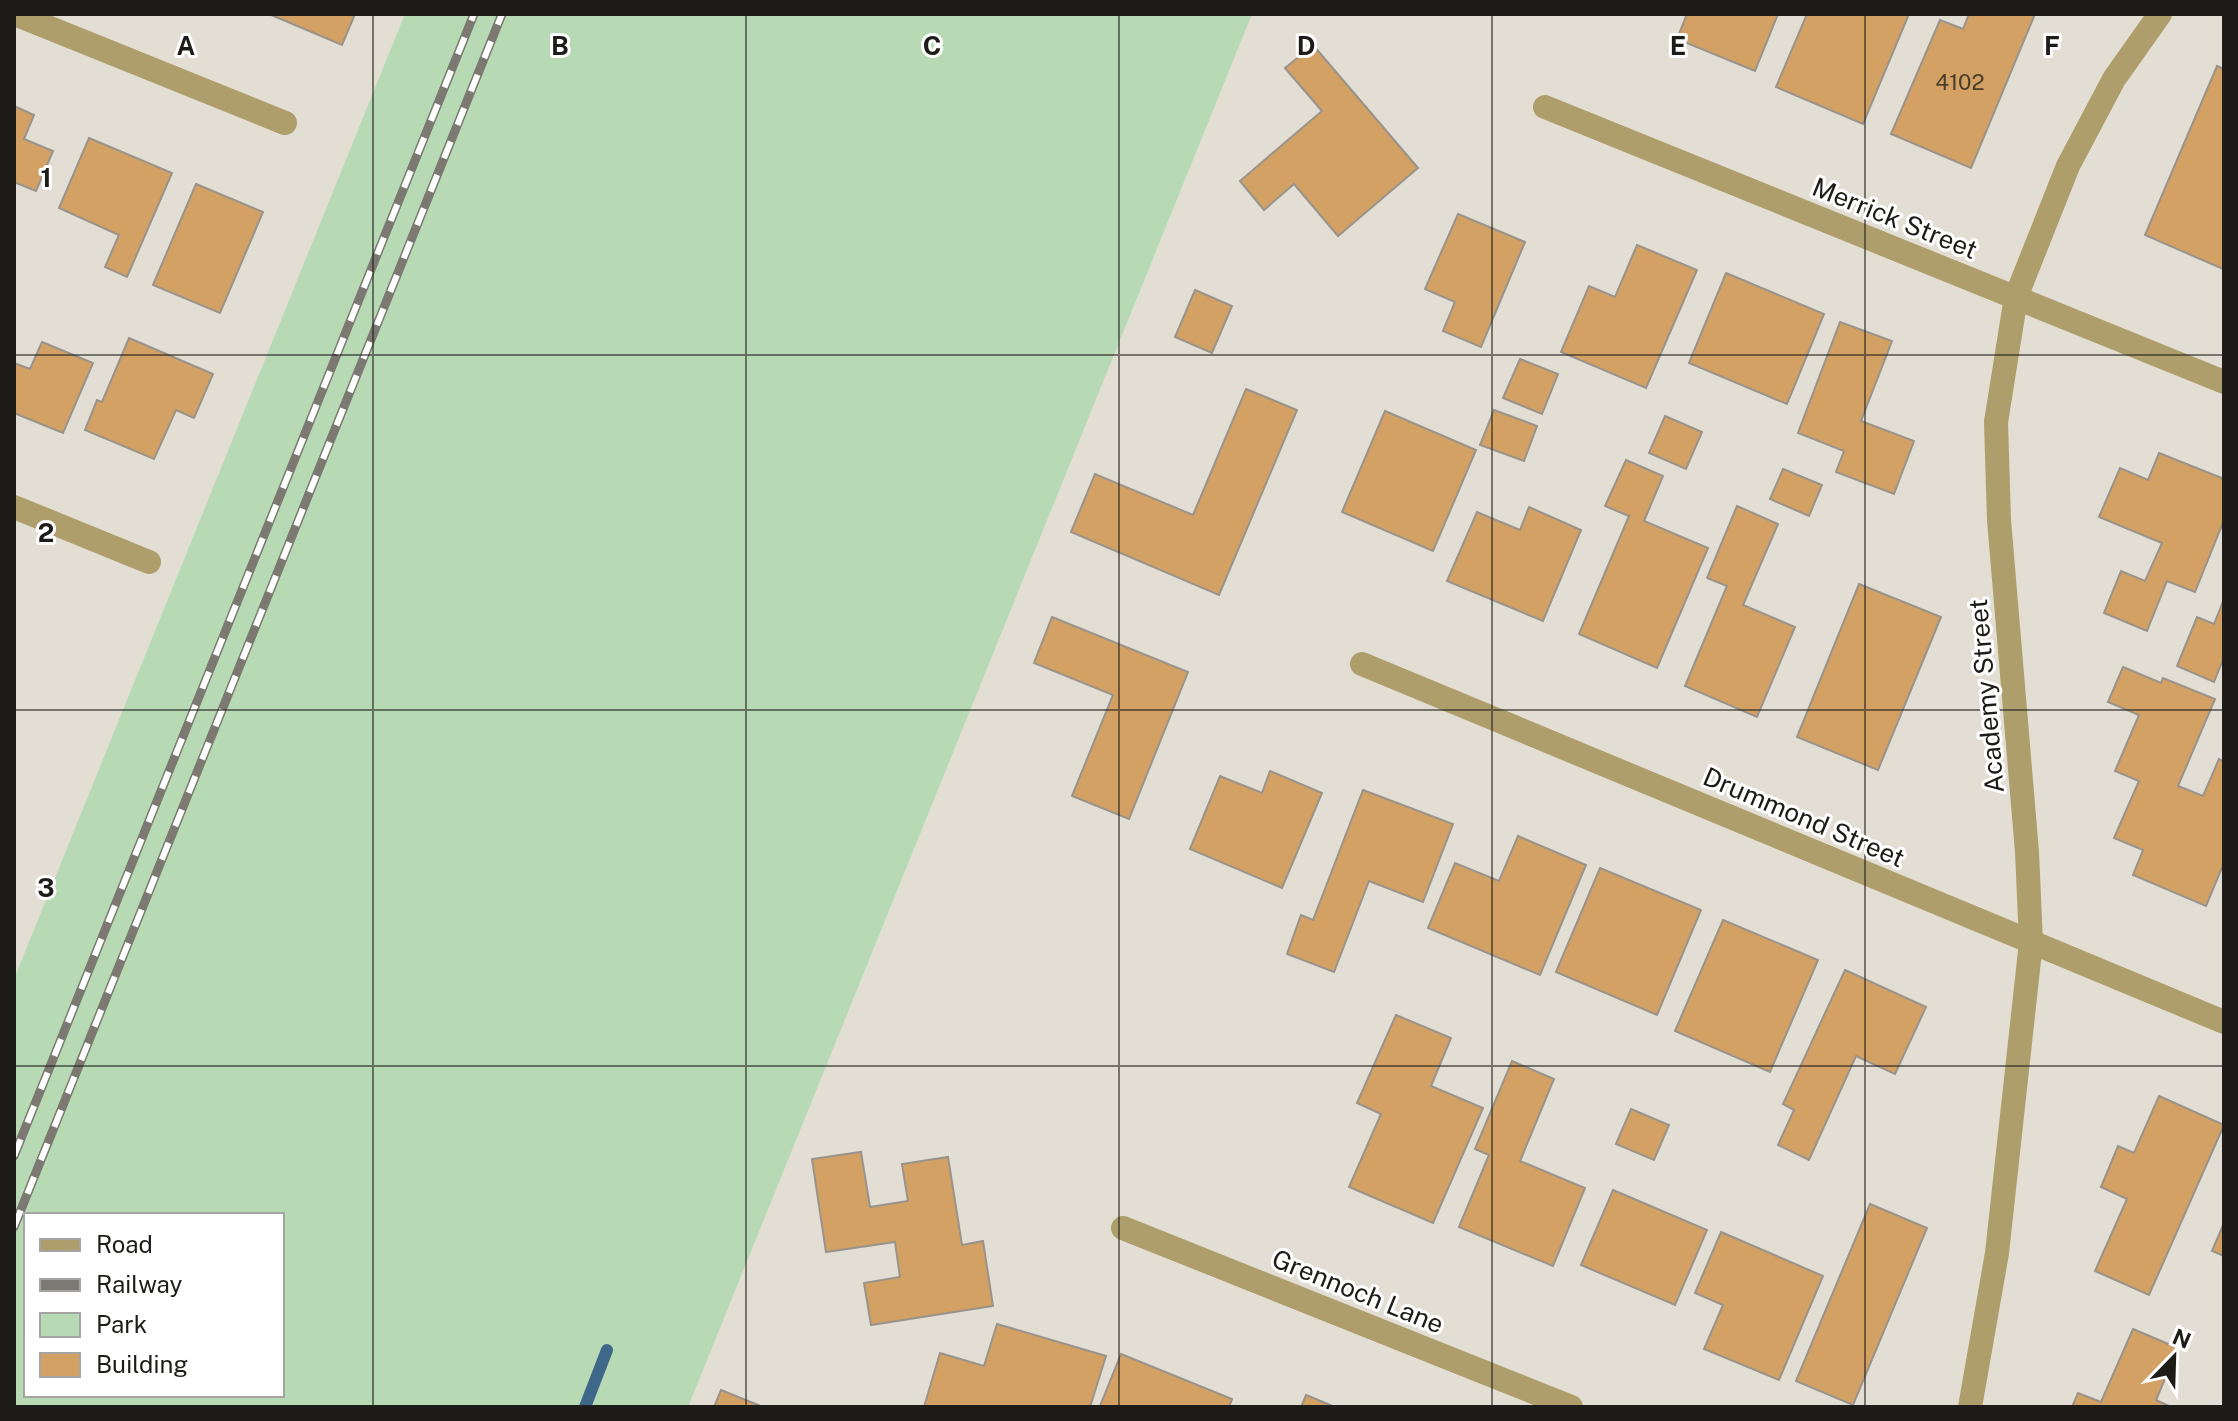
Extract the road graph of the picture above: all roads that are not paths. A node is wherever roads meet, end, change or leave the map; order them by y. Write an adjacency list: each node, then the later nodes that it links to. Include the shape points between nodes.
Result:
1 (15, 14): 4 (street)
2 (2160, 14): 5 (street, Academy Street, via 2114,79 2068,166)
3 (1545, 107): 5 (street, Merrick Street)
4 (285, 123)
5 (2016, 297): 6 (street, Merrick Street); 10 (street, Academy Street, via 1996,422)
6 (2224, 382)
7 (14, 507): 8 (street)
8 (149, 562)
9 (1362, 664): 10 (street, Drummond Street)
10 (2031, 942): 11 (street, Drummond Street); 14 (street, Academy Street, via 1997,1253)
11 (2224, 1022)
12 (1123, 1228): 13 (street, Grennoch Lane)
13 (1571, 1407)
14 (1970, 1407)

